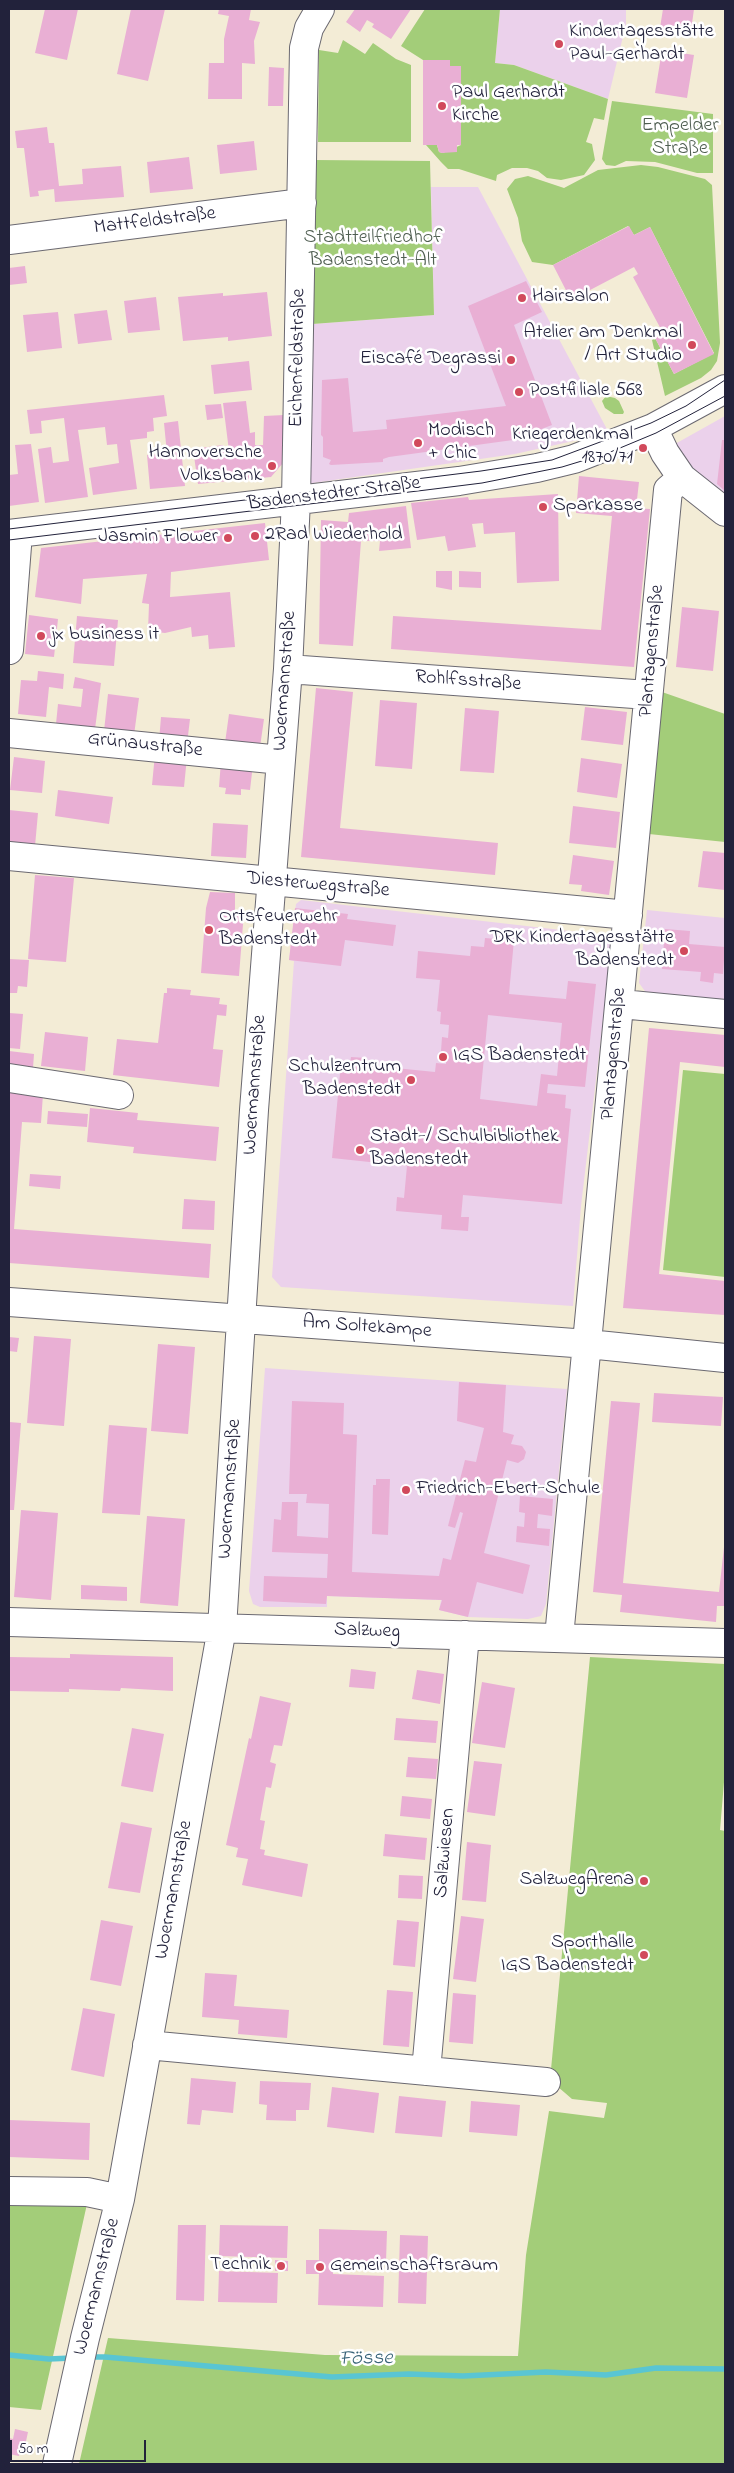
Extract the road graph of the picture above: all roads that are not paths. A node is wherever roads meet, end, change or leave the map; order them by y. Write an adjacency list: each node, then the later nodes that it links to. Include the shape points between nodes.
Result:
1 (320, 9): 2 (street, Eichenfeldstraße, via 308,28 304,48)
2 (302, 203): 3 (street, Mattfeldstraße); 7 (street, Eichenfeldstraße)
3 (9, 240)
4 (725, 389): 5 (street)
5 (653, 428): 6 (street); 7 (street, Badenstedter Straße, via 574,459 537,468 459,481)
6 (682, 478): 8 (street); 12 (street, Plantagenstraße, via 668,490)
7 (296, 500): 9 (street, Badenstedter Straße); 11 (street, Woermannstraße)
8 (725, 512)
9 (13, 533): 10 (street)
10 (9, 650)
11 (288, 670): 12 (street, Rohlfsstraße); 14 (street, Woermannstraße)
12 (648, 695): 17 (street, Plantagenstraße)
13 (9, 733): 14 (street, Grünaustraße)
14 (281, 760): 16 (street, Woermannstraße)
15 (9, 856): 16 (street, Diesterwegstraße)
16 (272, 882): 17 (street, Diesterwegstraße); 23 (street, Woermannstraße)
17 (628, 915): 18 (street, Plantagenstraße)
18 (621, 1004): 19 (street); 24 (street, Plantagenstraße)
19 (725, 1014)
20 (9, 1078): 21 (street)
21 (119, 1095)
22 (9, 1302): 23 (street, Am Soltekampe)
23 (241, 1319): 24 (street, Am Soltekampe); 27 (street, Woermannstraße)
24 (588, 1344): 25 (street, Am Soltekampe); 29 (street, Plantagenstraße)
25 (725, 1358)
26 (9, 1622): 27 (street, Salzweg)
27 (222, 1628): 28 (street, Salzweg); 31 (street, Woermannstraße)
28 (465, 1635): 29 (street, Salzweg); 32 (street, Salzwiesen)
29 (559, 1637): 30 (street, Salzweg)
30 (725, 1643)
31 (147, 2045): 32 (street); 35 (street, Woermannstraße)
32 (426, 2071): 33 (street)
33 (546, 2082)
34 (9, 2190): 35 (street, via 87,2192)
35 (120, 2199): 36 (street, Woermannstraße)
36 (58, 2464)

